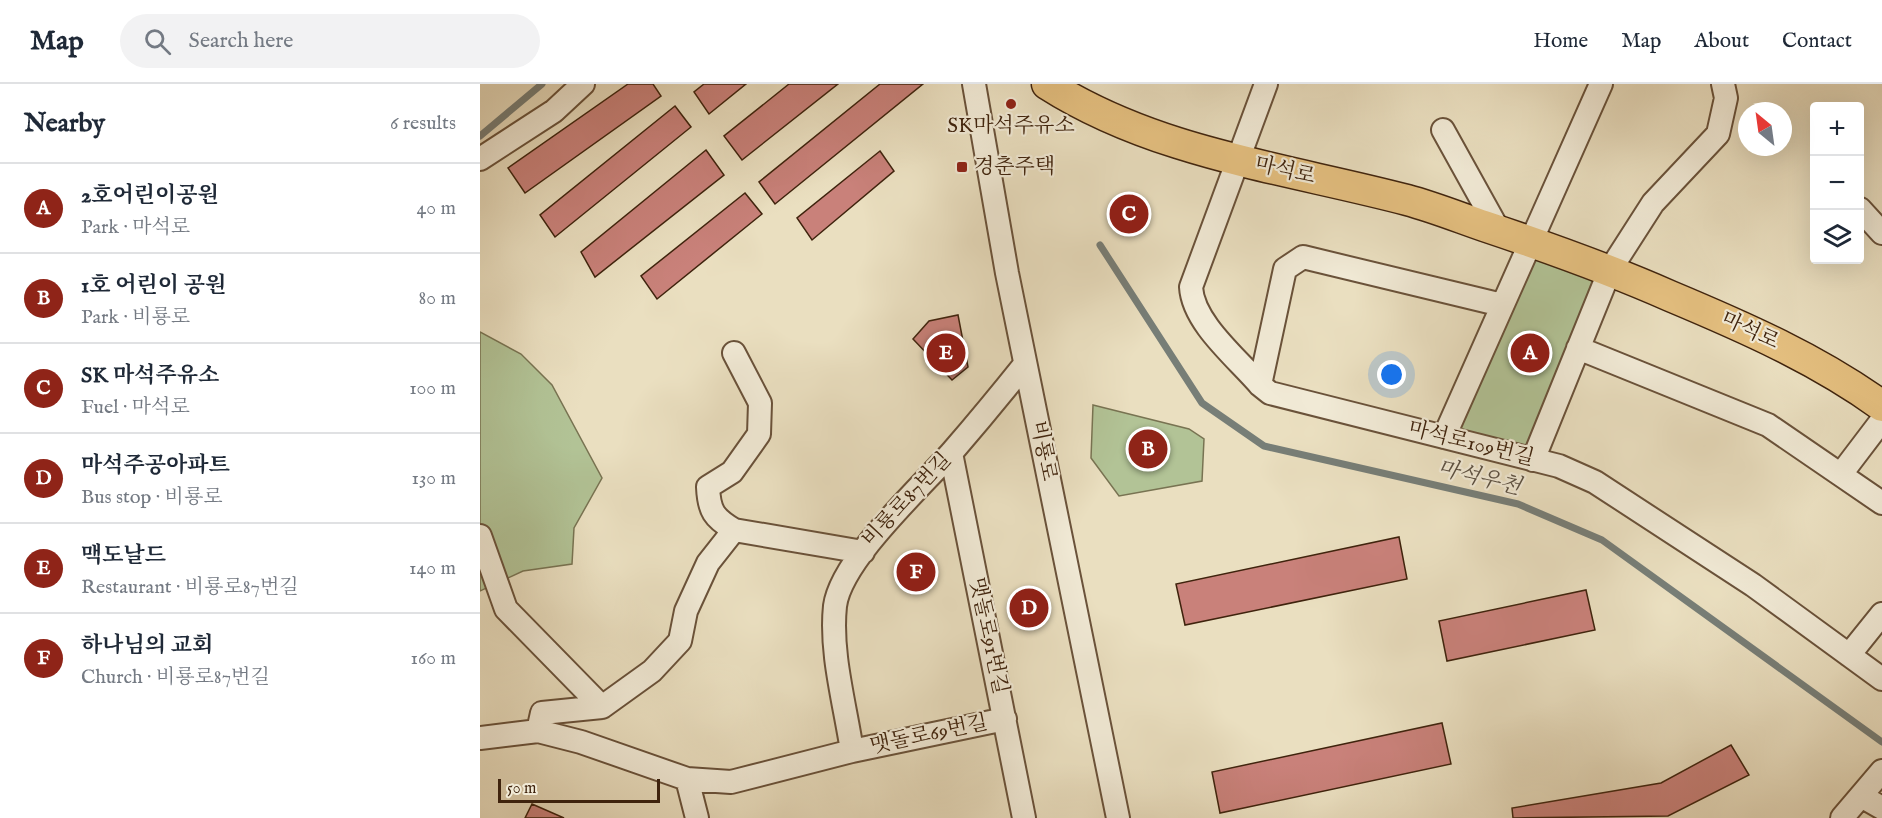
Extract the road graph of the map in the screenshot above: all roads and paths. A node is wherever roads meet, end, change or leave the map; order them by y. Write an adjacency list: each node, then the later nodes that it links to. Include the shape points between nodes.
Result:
1 (583, 84): 8 (street, via 554,111)
2 (974, 84): 18 (street, 비룡로)
3 (1047, 84): 9 (main road, 마석로, via 1094,113 1138,131)
4 (1266, 84): 9 (street, 마석로109번길)
5 (1601, 84): 13 (street)
6 (1723, 84): 14 (street, via 1725,98 1718,134 1653,202)
7 (1443, 130): 11 (street)
8 (480, 159)
9 (1237, 159): 11 (main road, 마석로, via 1408,200); 19 (street, 마석로109번길, via 1191,287 1192,300 1198,315)
10 (1861, 210): 12 (street)
11 (1499, 231): 13 (main road, 마석로)
12 (1882, 233)
13 (1530, 241): 14 (main road, 마석로); 15 (street)
14 (1610, 270): 16 (street); 20 (main road, 마석로, via 1767,337)
15 (1502, 305): 19 (street, via 1303,257 1285,269); 22 (street)
16 (1578, 348): 24 (street); 25 (street, via 1768,425)
17 (734, 353): 27 (street, via 760,403 759,434 732,472 708,487 708,500 716,519)
18 (1025, 364): 23 (street, 비룡로87번길); 44 (street, 비룡로)
19 (1260, 384): 22 (street, 마석로109번길, via 1270,393)
20 (1882, 406)
21 (1882, 420): 25 (street)
22 (1444, 437): 24 (street, 마석로109번길)
23 (951, 453): 29 (street, 비룡로87번길); 34 (street, 맷돌로91번길)
24 (1533, 460): 31 (street, 마석로109번길, via 1559,466 1595,482 1753,585)
25 (1840, 474): 26 (street)
26 (1882, 503)
27 (734, 530): 29 (street, 비룡로87번길); 33 (street, via 708,563 686,611 680,641 652,671)
28 (480, 536): 33 (street, via 506,609)
29 (863, 552): 37 (street, 맷돌로69번길, via 847,575 835,615 834,636)
30 (1882, 614): 31 (street)
31 (1849, 655): 32 (street, 마석로109번길)
32 (1882, 679)
33 (602, 706): 35 (street, via 542,713)
34 (1005, 718): 37 (street, 맷돌로69번길); 43 (street, 맷돌로91번길)
35 (538, 731): 36 (street, 맷돌로69번길); 39 (street, 맷돌로69번길)
36 (480, 738)
37 (852, 751): 39 (street, 맷돌로69번길, via 731,782)
38 (1882, 771): 40 (street)
39 (687, 779): 42 (street)
40 (1861, 796): 41 (street); 45 (street)
41 (1882, 807)
42 (697, 818)
43 (1024, 818)
44 (1118, 818)
45 (1842, 818)

